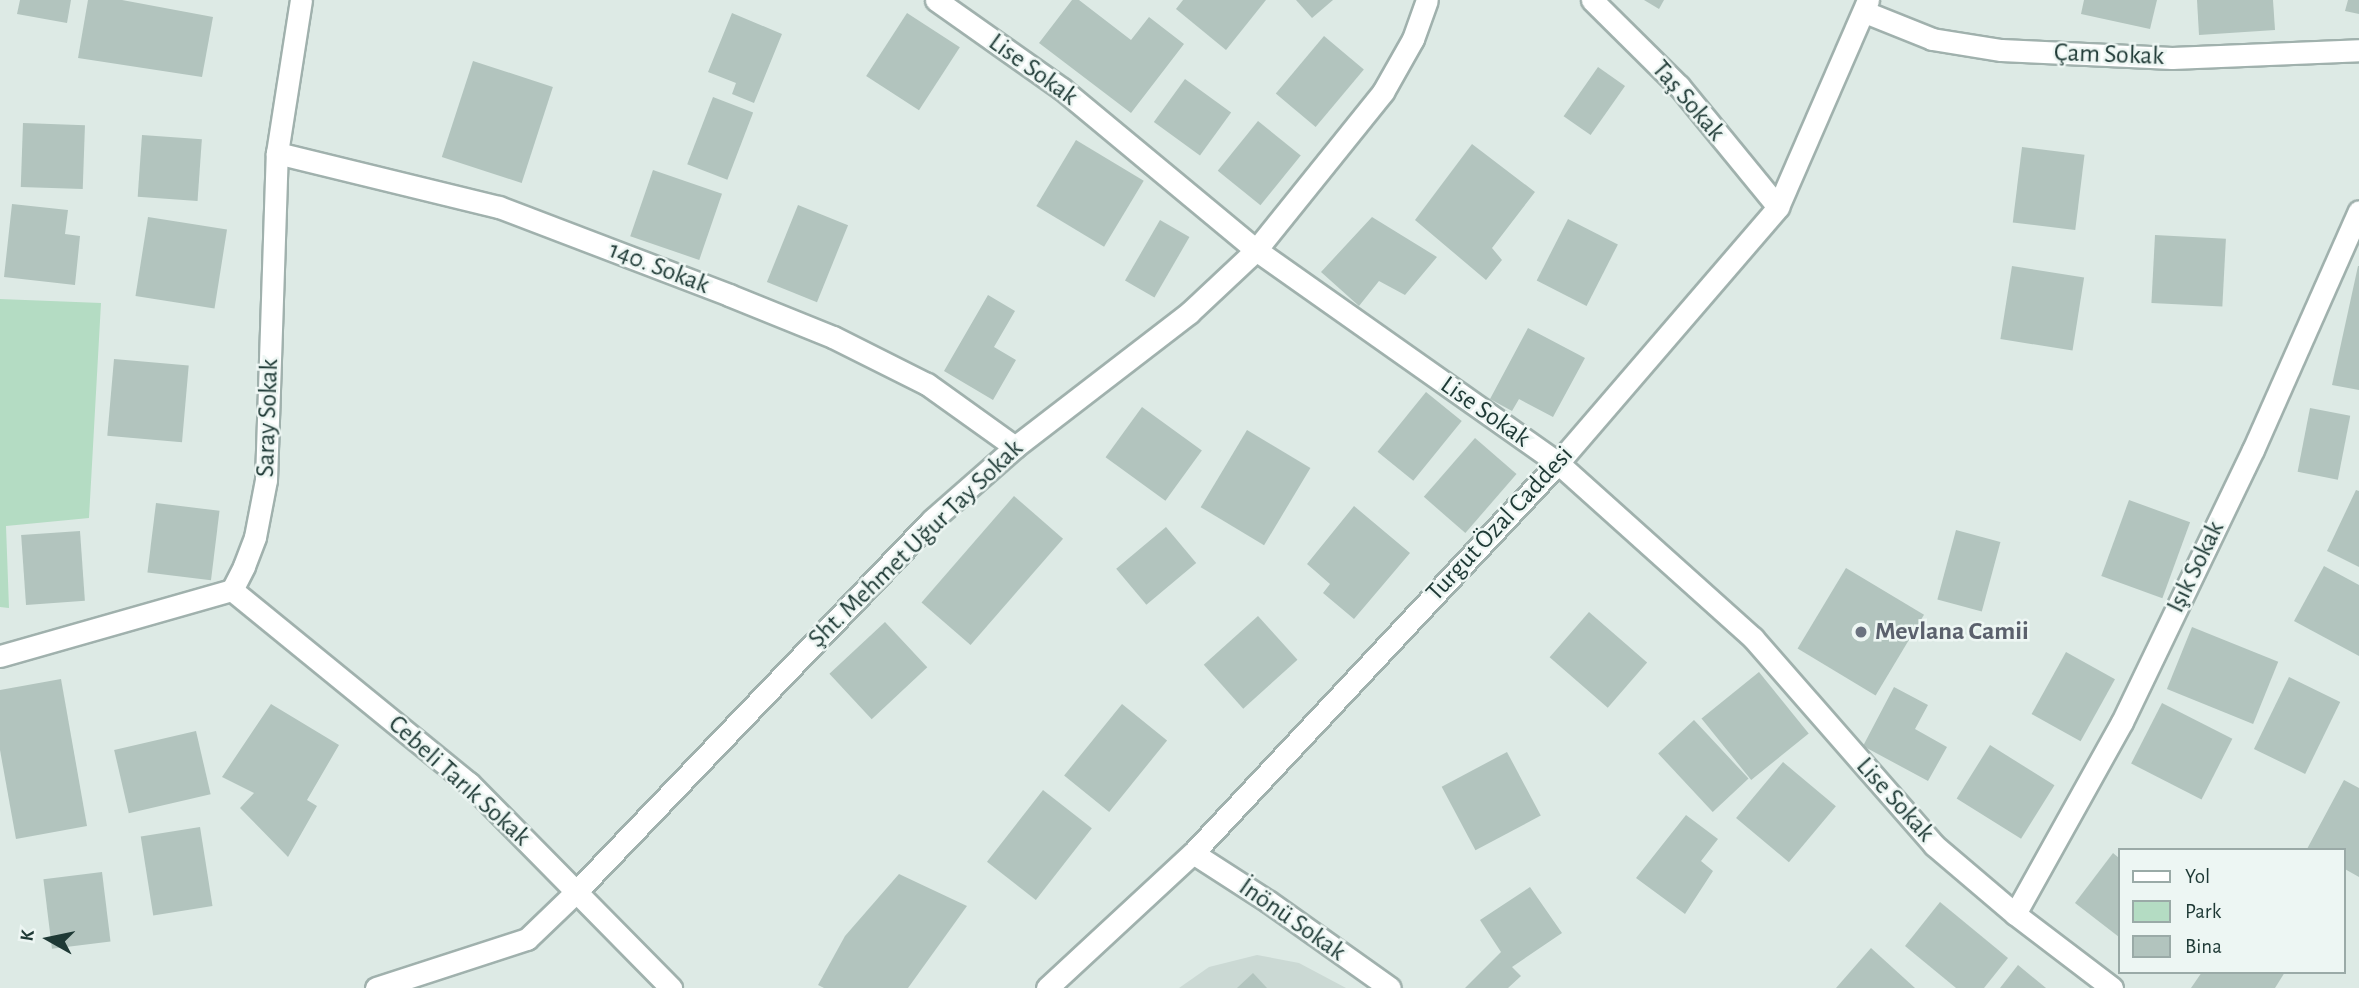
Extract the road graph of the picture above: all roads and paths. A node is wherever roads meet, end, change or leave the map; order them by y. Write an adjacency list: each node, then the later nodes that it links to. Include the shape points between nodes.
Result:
1 (301, 0): 7 (street, Saray Sokak)
2 (936, 0): 10 (street, Lise Sokak, via 1062,89)
3 (1427, 0): 10 (street, Şht. Mehmet Uğur Tay Sokak, via 1413,39 1383,92)
4 (1592, 0): 8 (street, Taş Sokak, via 1679,86)
5 (1867, 6): 6 (street, Çam Sokak, via 1932,39 2001,50 2172,58); 8 (street, Turgut Özal Caddesi)
6 (2359, 50)
7 (277, 153): 11 (street, 140. Sokak, via 499,207 729,295 833,337 927,384); 13 (street, Saray Sokak, via 266,480 255,537)
8 (1778, 207): 12 (street, Turgut Özal Caddesi)
9 (2359, 211): 17 (street, Işık Sokak, via 2253,450 2122,723)
10 (1256, 250): 11 (street, Şht. Mehmet Uğur Tay Sokak, via 1189,313); 12 (street, Lise Sokak)
11 (1015, 447): 16 (street, Şht. Mehmet Uğur Tay Sokak, via 904,549)
12 (1558, 463): 15 (street, Turgut Özal Caddesi); 17 (street, Lise Sokak, via 1753,638 1934,845)
13 (232, 590): 14 (street); 16 (street, Cebeli Tarık Sokak, via 469,783)
14 (0, 656)
15 (1193, 853): 20 (street, Turgut Özal Caddesi); 21 (street, İnönü Sokak)
16 (576, 892): 18 (street, Şht. Mehmet Uğur Tay Sokak, via 527,939); 19 (street, Cebeli Tarık Sokak)
17 (2015, 914): 22 (street, Lise Sokak)
18 (376, 988)
19 (671, 988)
20 (1047, 988)
21 (1390, 988)
22 (2112, 988)

